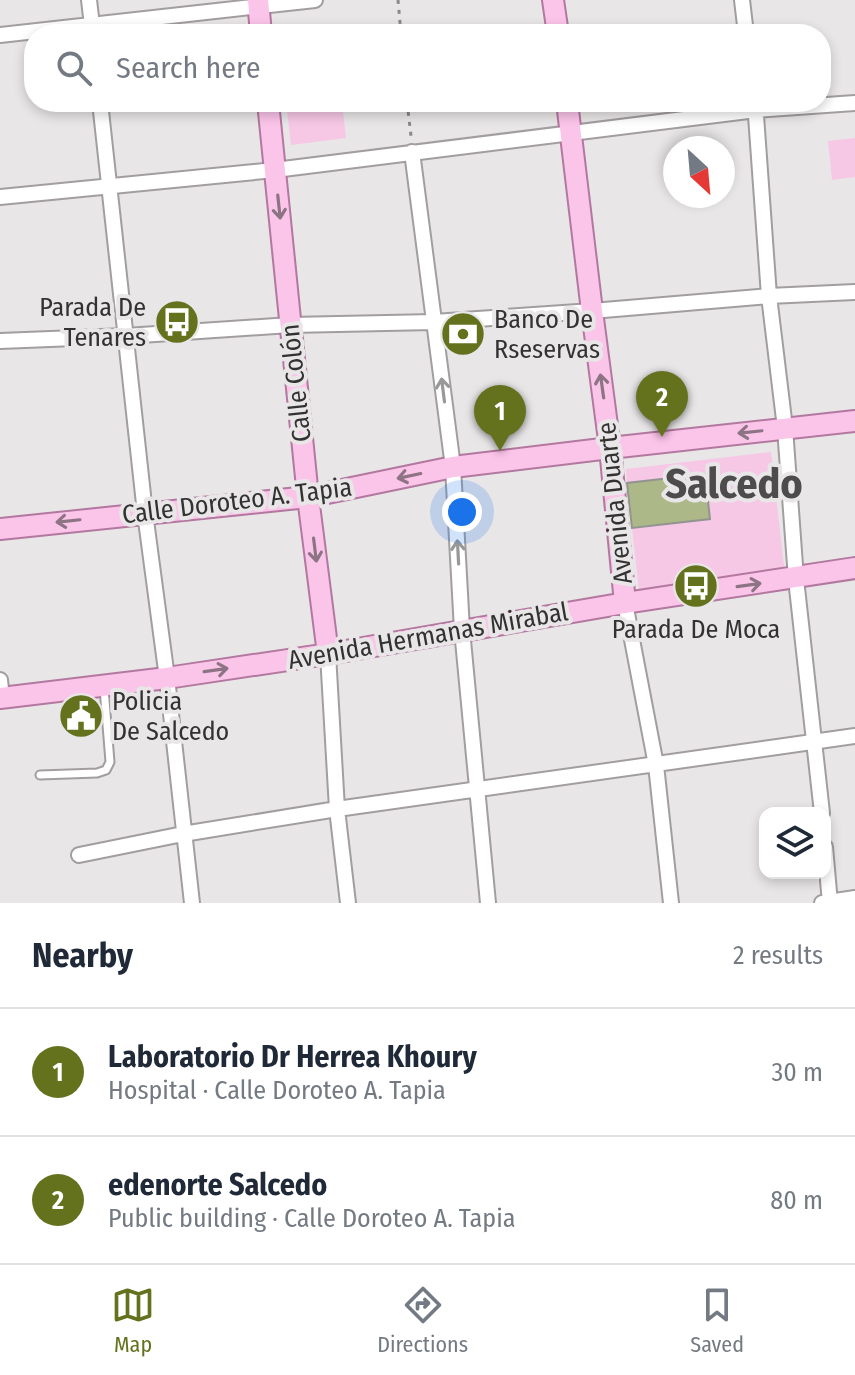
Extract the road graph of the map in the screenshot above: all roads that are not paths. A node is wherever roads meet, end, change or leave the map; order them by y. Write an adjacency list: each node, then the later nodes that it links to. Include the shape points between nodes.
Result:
1 (89, 0): 6 (street)
2 (315, 0): 5 (street)
3 (553, 0): 9 (main road)
4 (742, 0): 10 (street)
5 (258, 3): 7 (street); 8 (main road)
6 (91, 24)
7 (124, 24)
8 (260, 24)
9 (557, 24)
10 (745, 24)
11 (24, 33): 12 (street)
12 (0, 35)
13 (855, 103): 14 (street)
14 (831, 104)
15 (101, 112): 23 (street)
16 (269, 112): 22 (main road, Calle Colón)
17 (569, 112): 20 (main road, Avenida Duarte)
18 (717, 112): 20 (street)
19 (756, 112): 26 (street)
20 (572, 134): 21 (street); 27 (main road, Avenida Duarte)
21 (412, 152): 22 (street); 28 (street)
22 (275, 170): 23 (street); 29 (main road, Calle Colón, one-way to 29)
23 (109, 186): 24 (street); 30 (street)
24 (0, 197)
25 (855, 292): 26 (street)
26 (769, 296): 27 (street); 33 (street)
27 (592, 311): 28 (street); 34 (main road, Avenida Duarte, one-way to 27)
28 (434, 322): 29 (street); 35 (street, one-way to 28)
29 (290, 325): 30 (street); 36 (main road, Calle Colón)
30 (126, 336): 31 (street); 37 (street)
31 (0, 341)
32 (855, 421): 33 (main road, Calle Doroteo A. Tapia)
33 (785, 428): 34 (main road, Calle Doroteo A. Tapia, one-way to 34); 40 (street)
34 (610, 448): 35 (main road, Calle Doroteo A. Tapia); 41 (main road, Avenida Duarte)
35 (453, 467): 36 (main road, Calle Doroteo A. Tapia, one-way to 36); 42 (street, one-way to 35)
36 (308, 497): 37 (main road, Calle Doroteo A. Tapia); 43 (main road, Calle Colón, one-way to 43)
37 (145, 513): 38 (main road, Calle Doroteo A. Tapia, one-way to 38); 44 (street)
38 (0, 529)
39 (855, 568): 40 (main road, Avenida Hermanas Mirabal)
40 (796, 579): 41 (main road, Avenida Hermanas Mirabal, one-way to 40); 48 (street)
41 (625, 603): 42 (main road, Avenida Hermanas Mirabal); 49 (street, Avenida Duarte)
42 (462, 630): 43 (main road, Avenida Hermanas Mirabal); 51 (street)
43 (328, 654): 44 (main road, Avenida Hermanas Mirabal, one-way to 43); 53 (street, Calle Colón)
44 (167, 678): 45 (main road, Avenida Hermanas Mirabal); 54 (street)
45 (103, 686): 46 (main road, Avenida Hermanas Mirabal); 50 (lane, via 110,762 106,770)
46 (1, 692)
47 (855, 736): 48 (street)
48 (815, 743): 49 (street); 52 (street)
49 (656, 765): 51 (street); 61 (street, Avenida Duarte)
50 (40, 775)
51 (476, 789): 53 (street); 60 (street)
52 (821, 807)
53 (337, 809): 54 (street); 59 (street, Calle Colón)
54 (183, 834): 55 (street); 58 (street)
55 (79, 855)
56 (827, 879): 62 (street)
57 (855, 898): 62 (street)
58 (192, 903)
59 (348, 903)
60 (488, 903)
61 (671, 903)
62 (828, 903)

